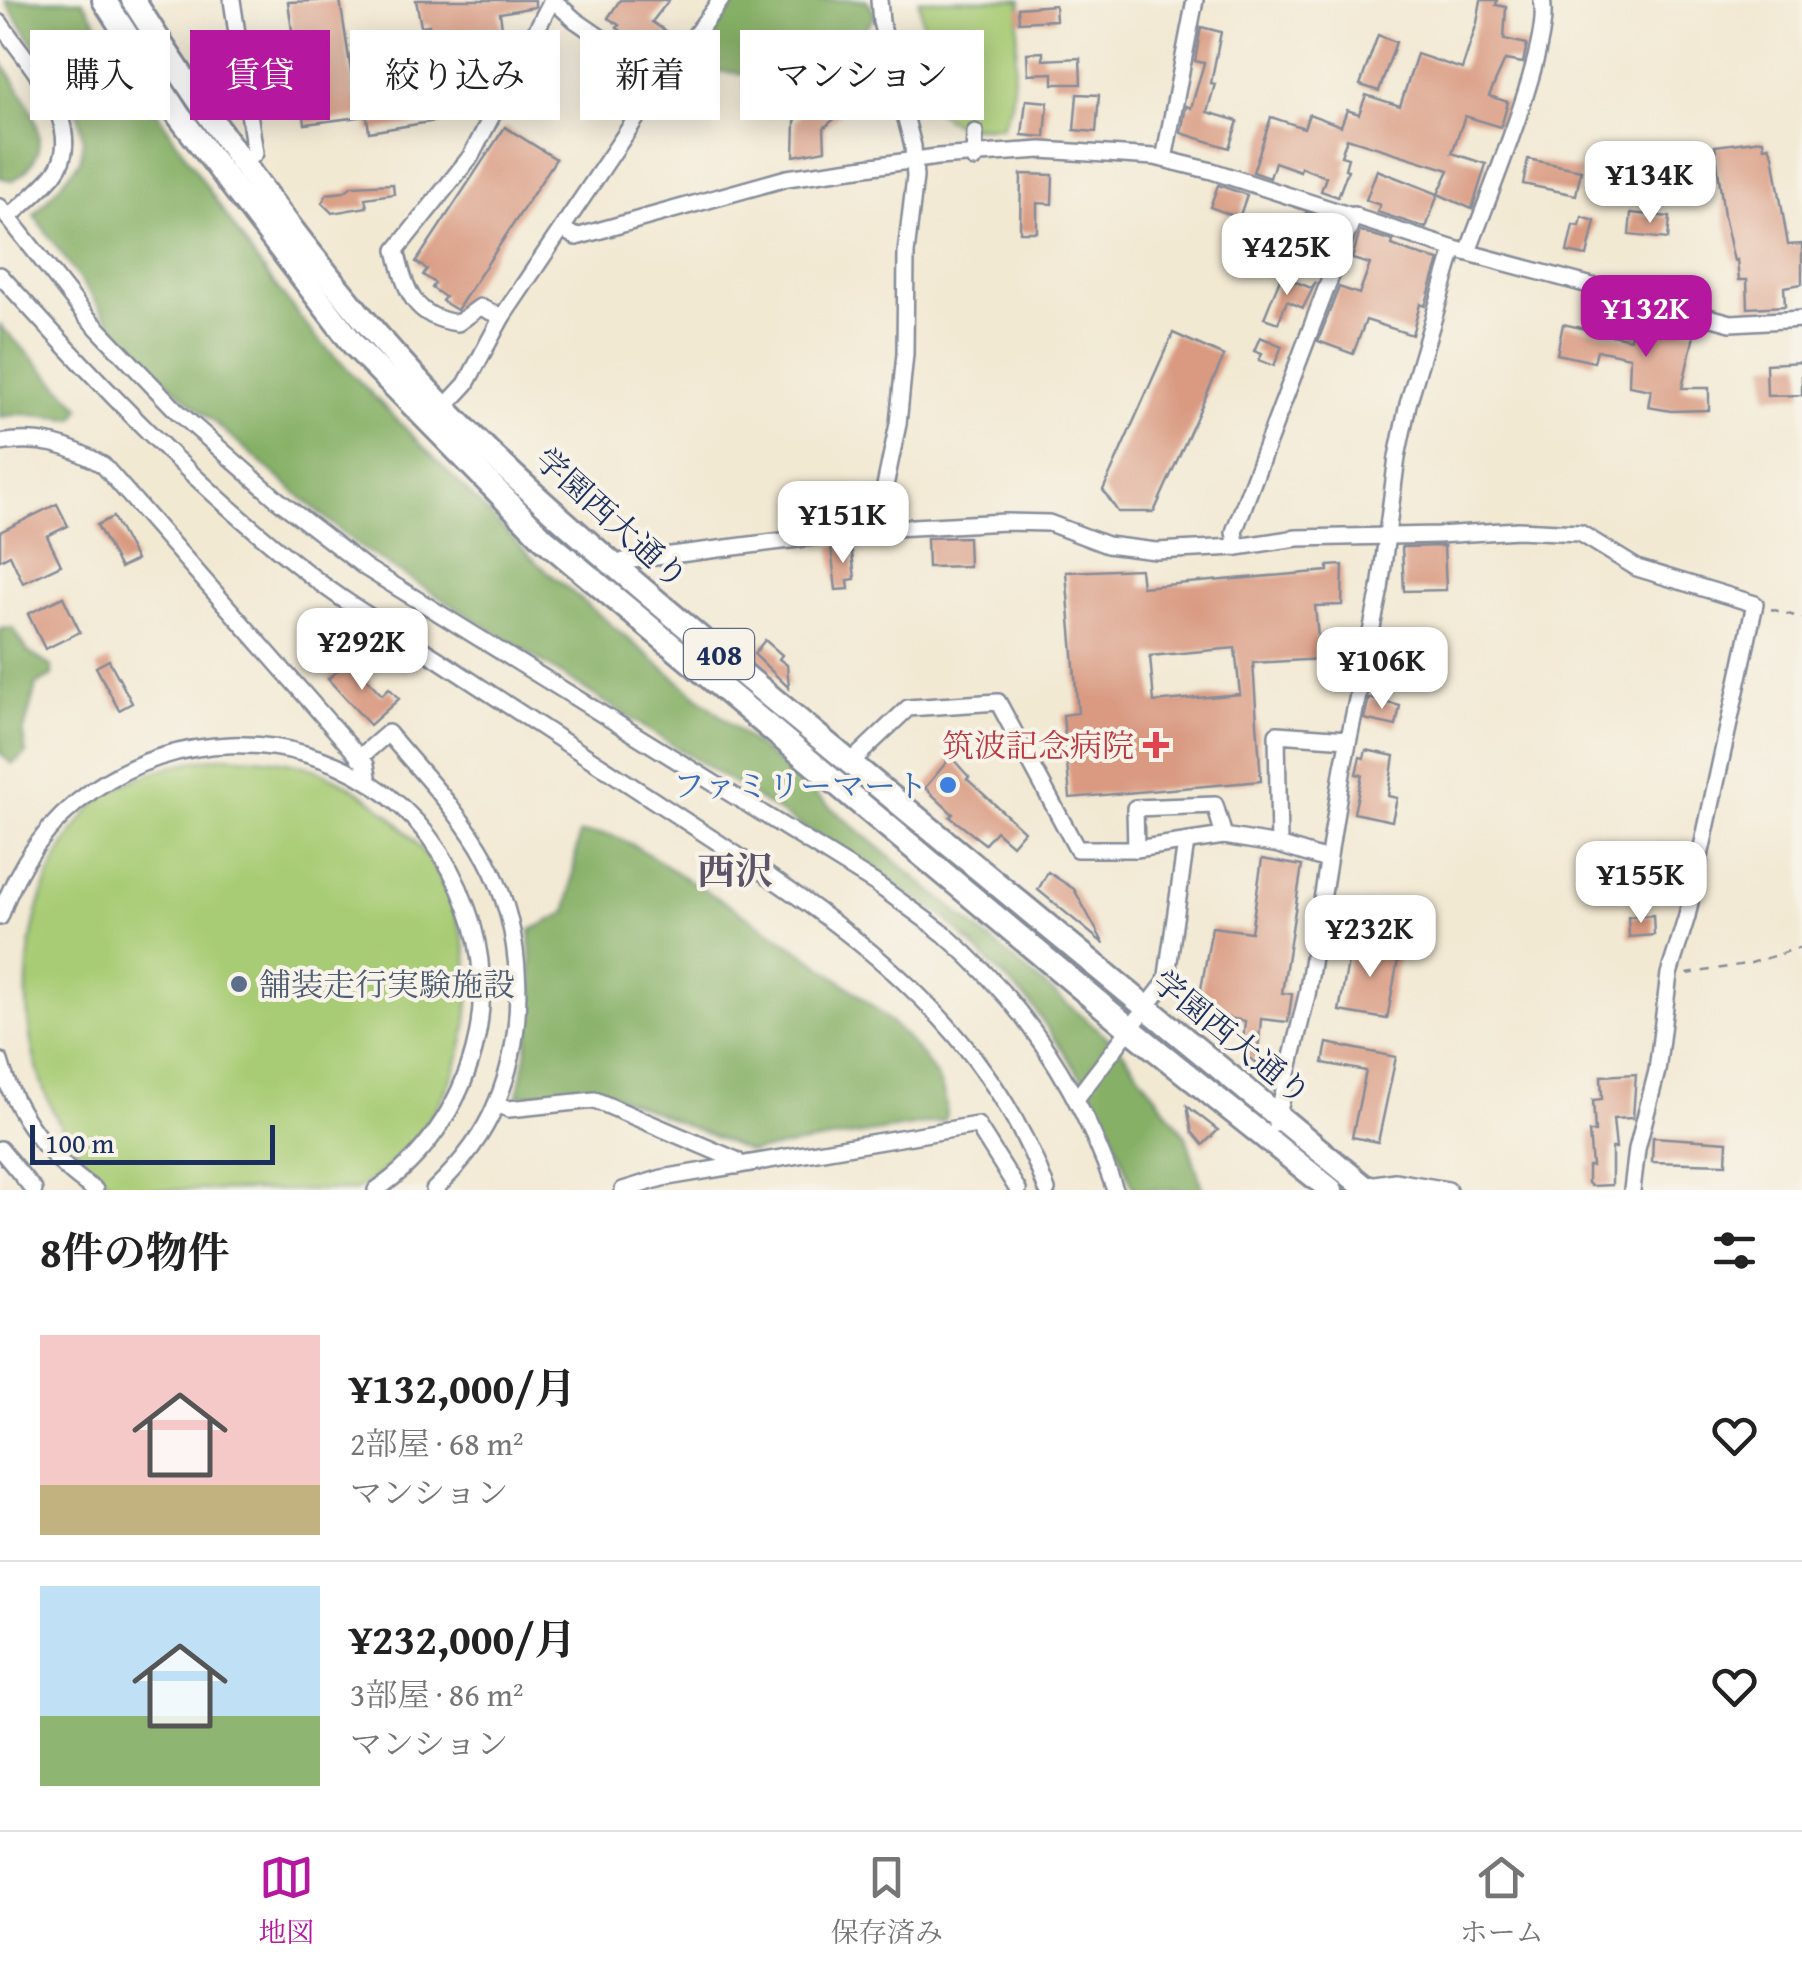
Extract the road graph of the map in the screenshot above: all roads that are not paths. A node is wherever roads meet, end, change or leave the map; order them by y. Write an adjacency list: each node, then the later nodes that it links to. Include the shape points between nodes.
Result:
1 (104, 0): 26 (highway, 学園西大通り / 408, via 242,203 354,345)
2 (133, 0): 17 (highway, 学園西大通り / 408)
3 (232, 0): 17 (street, via 255,153)
4 (552, 0): 10 (street); 23 (street, via 470,156 396,250 407,295 437,320 458,323 480,306)
5 (879, 0): 16 (street)
6 (1195, 0): 15 (street)
7 (1542, 0): 21 (street, via 1540,49)
8 (714, 2): 11 (street)
9 (0, 23): 18 (street, via 61,114 65,136 54,174)
10 (590, 30)
11 (695, 30)
12 (636, 120): 20 (street)
13 (975, 132): 14 (street)
14 (974, 156): 15 (street, via 1041,150); 16 (street)
15 (1164, 159): 19 (street)
16 (914, 160): 20 (street, via 787,178 576,237); 28 (street, via 904,371)
17 (244, 164): 25 (highway, 学園西大通り / 408, via 362,317)
18 (4, 212): 45 (street, via 99,329 177,411 278,500 366,568 860,874 943,934 1021,1014)
19 (1354, 215): 21 (street); 30 (street, via 1234,532)
20 (564, 230): 23 (street)
21 (1461, 250): 24 (street, via 1732,324); 29 (street, via 1408,404)
22 (0, 275): 58 (street, via 192,476 312,577 761,871 927,1000 1011,1110)
23 (502, 318): 25 (street, via 466,384)
24 (1802, 319)
25 (446, 406): 26 (street); 31 (highway, 学園西大通り / 408)
26 (428, 424): 43 (highway, 学園西大通り / 408, via 544,539)
27 (0, 443): 33 (street, via 50,442 103,466)
28 (876, 529): 30 (street, via 1049,523 1107,545 1156,551); 31 (street)
29 (1385, 534): 30 (street); 32 (street); 62 (street, via 1580,533 1637,568 1755,604 1669,974)
30 (1237, 546)
31 (613, 565): 34 (highway, 学園西大通り / 408)
32 (1348, 740): 38 (street, via 1277,734); 40 (street)
33 (359, 758): 35 (street); 46 (street, via 388,734 469,830 504,900 517,996 514,1038)
34 (850, 763): 39 (street, via 908,708 998,702 1077,849); 42 (highway, 学園西大通り / 408)
35 (369, 782): 41 (street, via 321,759 269,746 215,744 162,754 128,767 69,808 24,863); 54 (street, via 423,830 453,874 474,924 482,995 474,1048 456,1099 415,1158)
36 (1224, 836): 37 (street); 38 (street); 39 (street, via 1215,804 1134,808)
37 (1186, 842): 39 (street); 42 (street, via 1166,982)
38 (1279, 844): 40 (street)
39 (1136, 849)
40 (1327, 860): 47 (street, via 1307,995)
41 (0, 917)
42 (1145, 1009): 43 (street); 47 (highway, 学園西大通り / 408)
43 (1130, 1029): 45 (street); 48 (highway, 学園西大通り / 408)
44 (0, 1061): 53 (street, via 36,1134)
45 (1076, 1099): 59 (street)
46 (496, 1104): 50 (street, via 509,1109 595,1100 736,1160); 55 (street)
47 (1278, 1116): 48 (street); 51 (highway, 学園西大通り / 408)
48 (1272, 1142): 60 (highway, 学園西大通り / 408)
49 (0, 1149): 52 (street)
50 (737, 1166): 56 (street); 57 (street, via 977,1125)
51 (1365, 1188): 61 (street, via 1395,1181)
52 (34, 1190)
53 (95, 1190)
54 (376, 1190)
55 (434, 1190)
56 (623, 1190)
57 (1018, 1190)
58 (1048, 1190)
59 (1115, 1190)
60 (1330, 1190)
61 (1448, 1190)
62 (1632, 1190)

